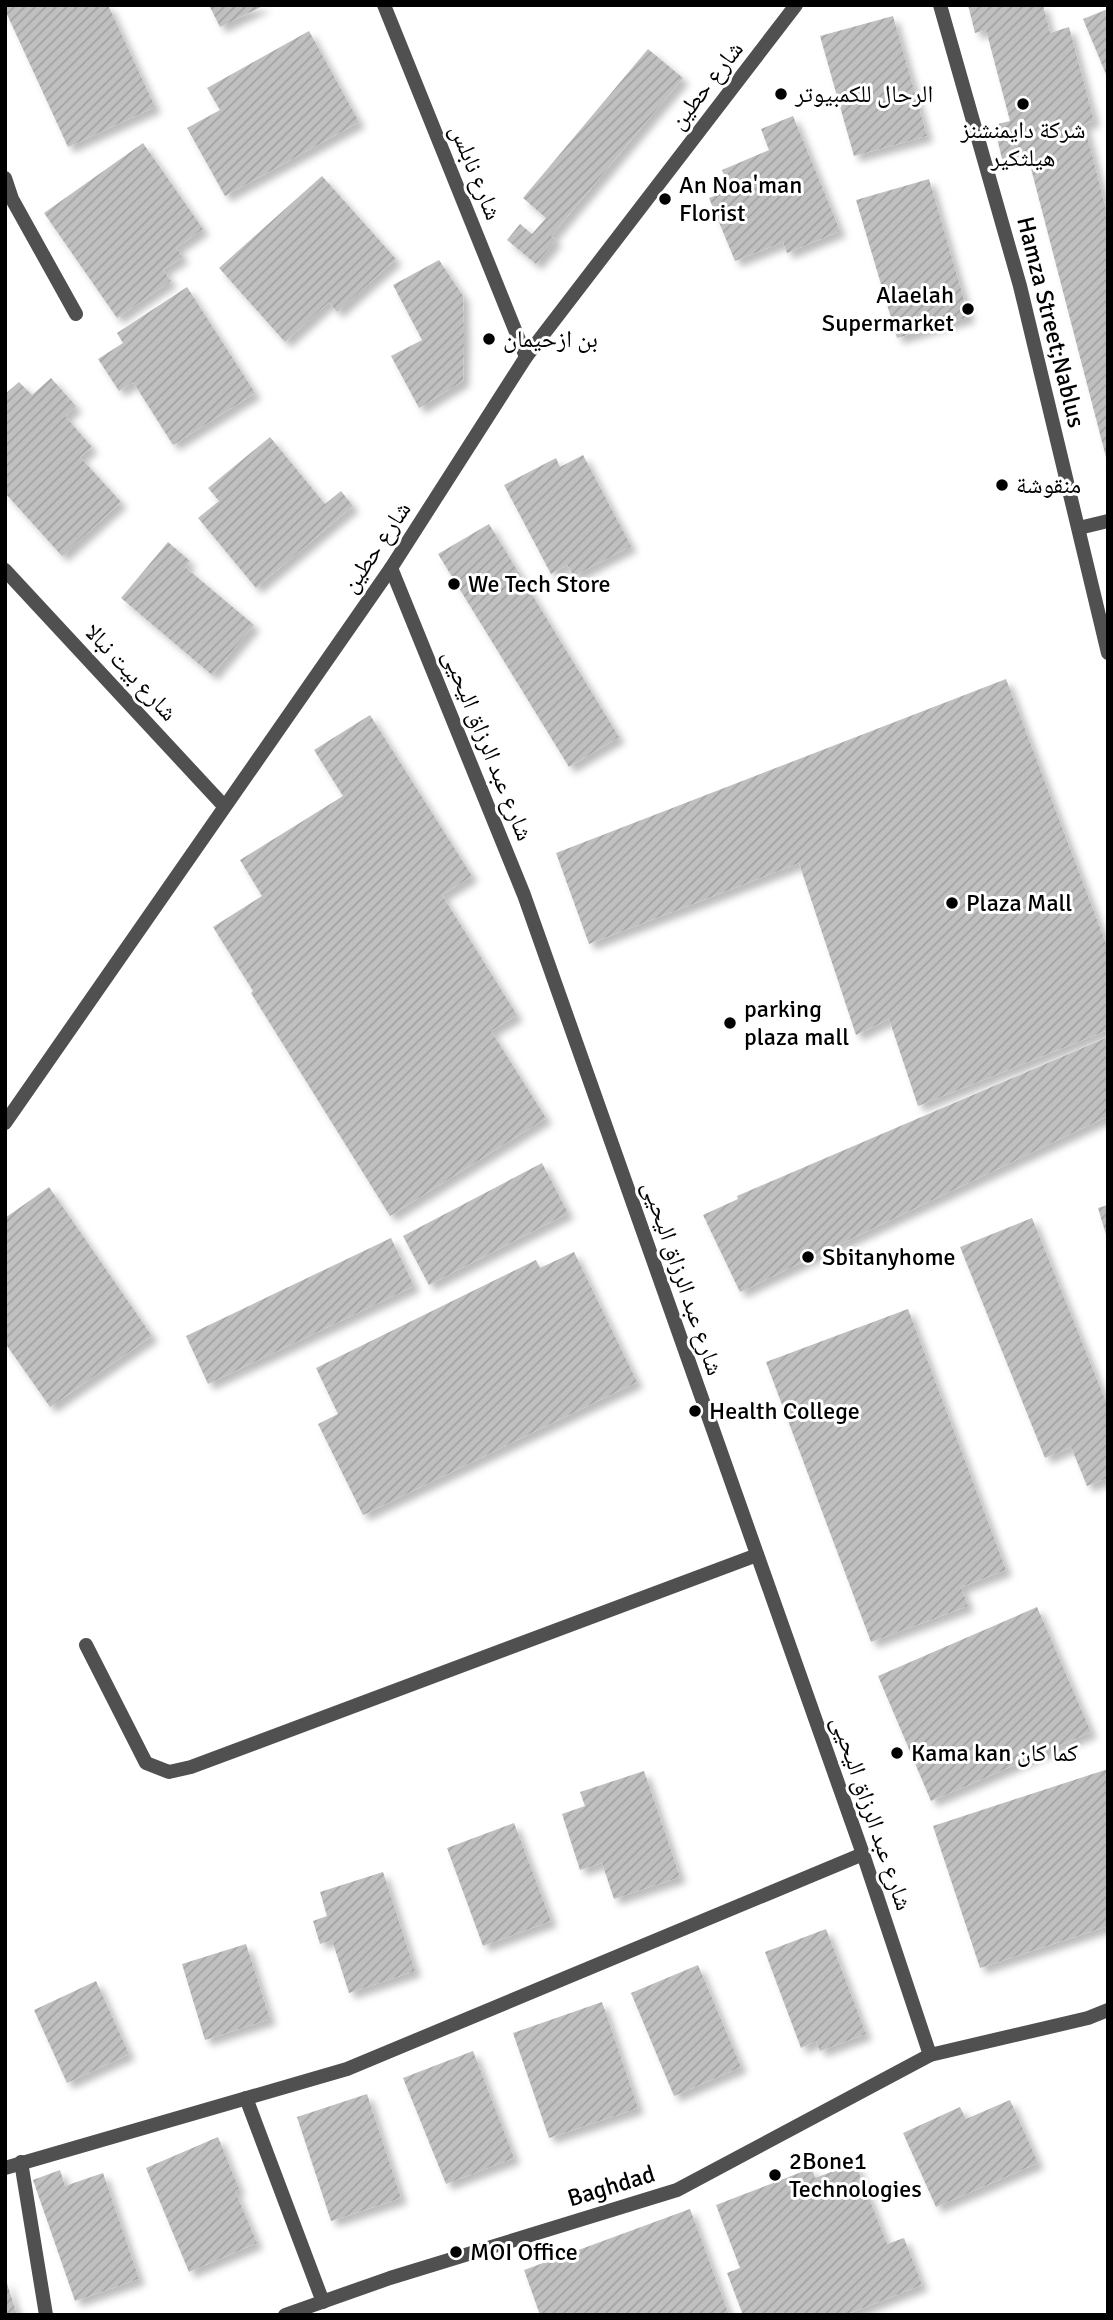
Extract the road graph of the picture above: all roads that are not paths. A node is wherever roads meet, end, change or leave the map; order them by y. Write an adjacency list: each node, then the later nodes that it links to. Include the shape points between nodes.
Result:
1 (384, 5): 6 (street, شارع نابلس)
2 (796, 5): 6 (street, شارع حطين)
3 (940, 5): 8 (street, Hamza Street;Nablus, via 1020,286)
4 (5, 178): 5 (street, via 12,199)
5 (76, 314)
6 (526, 356): 9 (street, شارع حطين)
7 (1108, 522): 8 (street)
8 (1079, 528): 11 (street, Hamza Street;Nablus)
9 (391, 568): 12 (street, شارع حطين); 14 (street, شارع عبد الرزاق اليحيى, via 524,895)
10 (5, 570): 12 (street, شارع بيت نبالا)
11 (1108, 653)
12 (224, 806): 13 (street, شارع حطين)
13 (5, 1123)
14 (757, 1555): 15 (street, via 169,1772 146,1763); 16 (street, شارع عبد الرزاق اليحيى)
15 (86, 1645)
16 (863, 1854): 20 (street, شارع عبد الرزاق اليحيى); 21 (street, via 347,2069)
17 (1108, 2010): 18 (street)
18 (1088, 2018): 19 (street); 20 (street)
19 (1108, 2018)
20 (930, 2055): 24 (street, Baghdad, via 677,2190)
21 (246, 2098): 22 (street); 24 (street)
22 (21, 2162): 23 (street); 25 (street)
23 (5, 2168)
24 (323, 2302): 26 (street, Baghdad)
25 (46, 2315)
26 (285, 2315)

